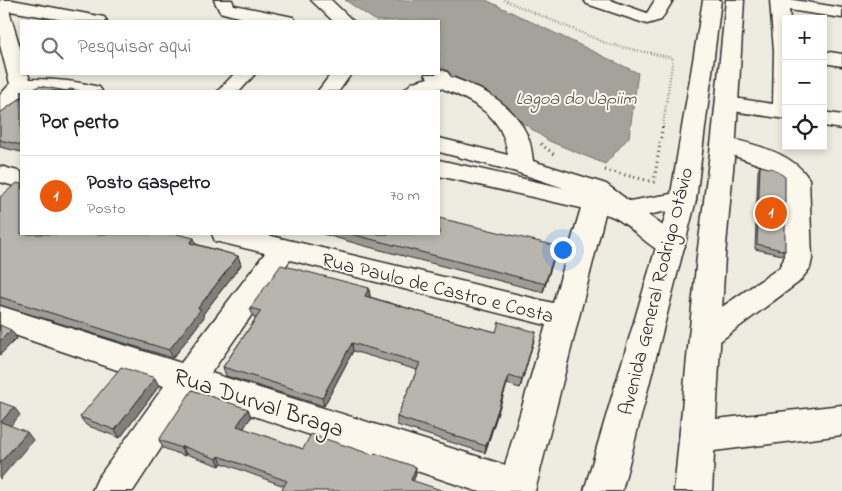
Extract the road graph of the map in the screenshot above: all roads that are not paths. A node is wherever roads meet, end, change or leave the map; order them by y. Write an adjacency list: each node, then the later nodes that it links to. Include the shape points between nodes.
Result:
1 (222, 0): 12 (street, via 226,8 234,11)
2 (320, 0): 10 (street)
3 (593, 0): 4 (street, via 647,18 655,16)
4 (664, 0)
5 (712, 0): 38 (street, Avenida General Rodrigo Otávio)
6 (735, 0): 26 (street, Avenida General Rodrigo Otávio)
7 (779, 2): 9 (street); 14 (street)
8 (2, 8): 11 (street); 21 (street)
9 (842, 13)
10 (341, 19): 13 (street)
11 (91, 20)
12 (282, 20)
13 (328, 20)
14 (782, 27)
15 (827, 58): 17 (street)
16 (785, 60): 27 (street)
17 (842, 60)
18 (244, 75): 23 (street)
19 (340, 75): 24 (street)
20 (439, 78): 25 (street); 34 (street, via 479,98 502,116 516,134)
21 (21, 84): 22 (street, via 52,84); 28 (street)
22 (86, 90)
23 (229, 90)
24 (329, 90)
25 (415, 90)
26 (726, 104): 29 (street); 32 (street, Avenida General Rodrigo Otávio)
27 (785, 105)
28 (0, 108)
29 (782, 112)
30 (827, 120): 31 (street)
31 (842, 122)
32 (723, 144): 46 (street, Avenida General Rodrigo Otávio); 46 (street, via 793,171 797,179 798,259 796,268 789,275)
33 (440, 145): 34 (street)
34 (522, 166): 40 (street, via 597,190)
35 (440, 168): 39 (street)
36 (0, 174): 37 (street)
37 (20, 180)
38 (683, 200): 40 (street); 42 (street, Avenida General Rodrigo Otávio)
39 (595, 204): 40 (street); 44 (street)
40 (625, 210): 42 (street)
41 (229, 235): 43 (street, Rua Paulo de Castro e Costa)
42 (671, 246): 52 (street, Avenida General Rodrigo Otávio)
43 (283, 249): 44 (street, Rua Paulo de Castro e Costa); 47 (street)
44 (564, 317): 50 (street)
45 (0, 318): 47 (street, Rua Durval Braga)
46 (705, 335): 49 (street, Avenida General Rodrigo Otávio)
47 (188, 379): 50 (street, Rua Durval Braga); 51 (street)
48 (842, 420): 49 (street)
49 (698, 437): 53 (street, Avenida General Rodrigo Otávio)
50 (516, 489)
51 (111, 491)
52 (603, 491)
53 (693, 491)

